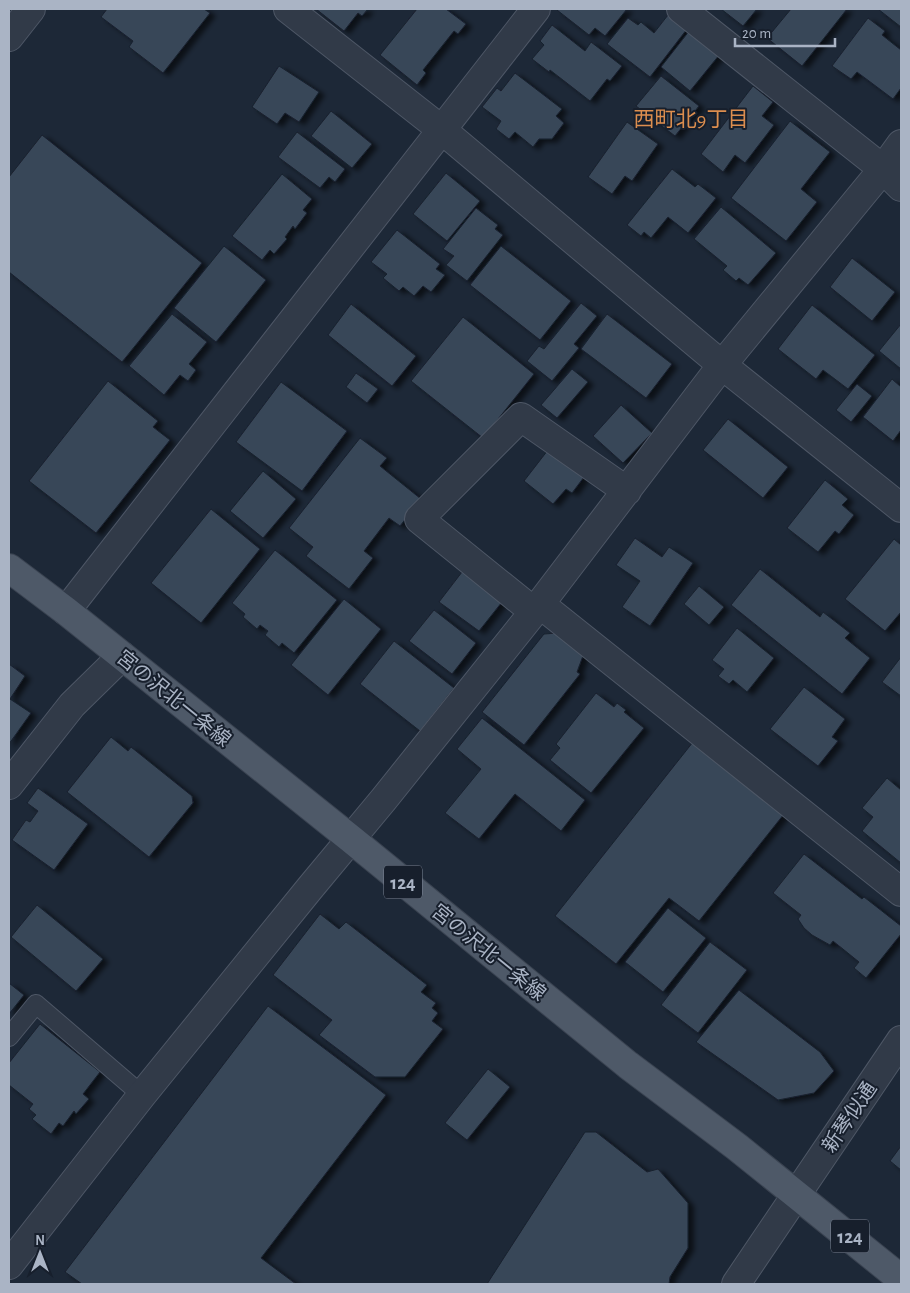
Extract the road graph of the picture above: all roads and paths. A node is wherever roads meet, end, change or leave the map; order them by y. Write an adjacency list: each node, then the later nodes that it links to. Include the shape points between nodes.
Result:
1 (31, 9): 5 (street)
2 (288, 9): 6 (street)
3 (536, 9): 6 (street)
4 (681, 9): 8 (street)
5 (9, 37)
6 (442, 130): 9 (street); 14 (street)
7 (901, 144): 8 (street)
8 (892, 178): 9 (street)
9 (722, 365): 10 (street); 11 (street)
10 (627, 491): 13 (street); 13 (street, via 521,417 419,519)
11 (897, 496)
12 (9, 568): 14 (main road, 宮の沢北一条線 / 124)
13 (537, 607): 17 (street); 18 (street)
14 (66, 611): 15 (main road, 宮の沢北一条線 / 124)
15 (122, 656): 16 (street, via 72,704); 17 (main road, 宮の沢北一条線 / 124)
16 (9, 785)
17 (350, 839): 21 (street); 22 (main road, 宮の沢北一条線 / 124, via 628,1065)
18 (901, 892)
19 (9, 1037): 21 (lane, via 36,1004)
20 (901, 1040): 22 (street, 新琴似通)
21 (142, 1095): 23 (street)
22 (798, 1194): 24 (main road, 宮の沢北一条線 / 124); 25 (street, 新琴似通)
23 (9, 1266)
24 (901, 1279)
25 (736, 1284)

